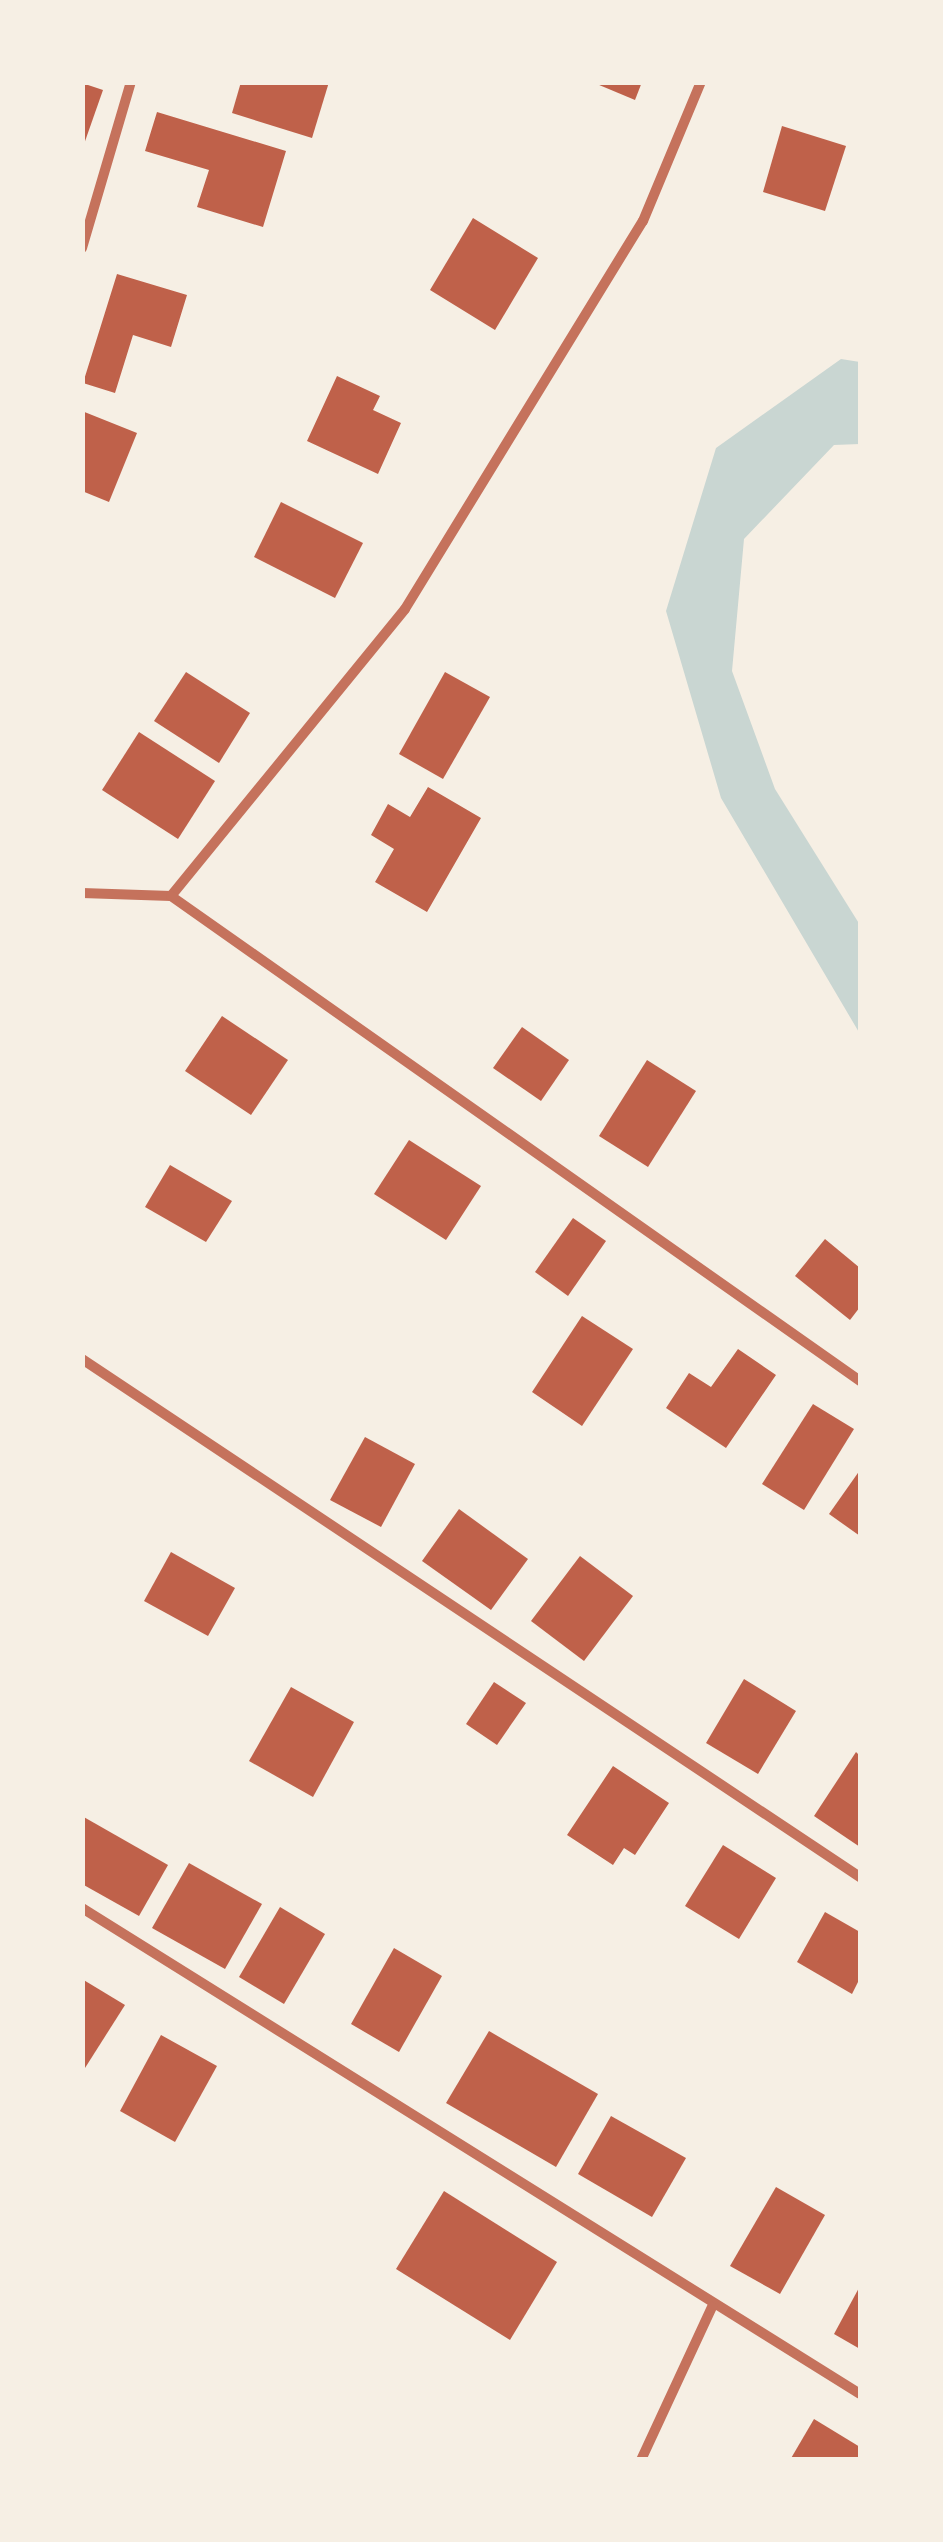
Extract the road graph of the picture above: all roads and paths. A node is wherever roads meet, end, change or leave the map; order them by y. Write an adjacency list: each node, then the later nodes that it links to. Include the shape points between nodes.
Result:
1 (131, 82): 3 (street)
2 (701, 82): 5 (street, via 644,222 476,501 405,609)
3 (82, 248)
4 (83, 892): 5 (street)
5 (171, 896): 7 (street)
6 (82, 1358): 8 (street)
7 (860, 1381)
8 (860, 1877)
9 (82, 1908): 10 (street)
10 (712, 2307): 11 (street); 12 (street)
11 (860, 2394)
12 (641, 2460)

